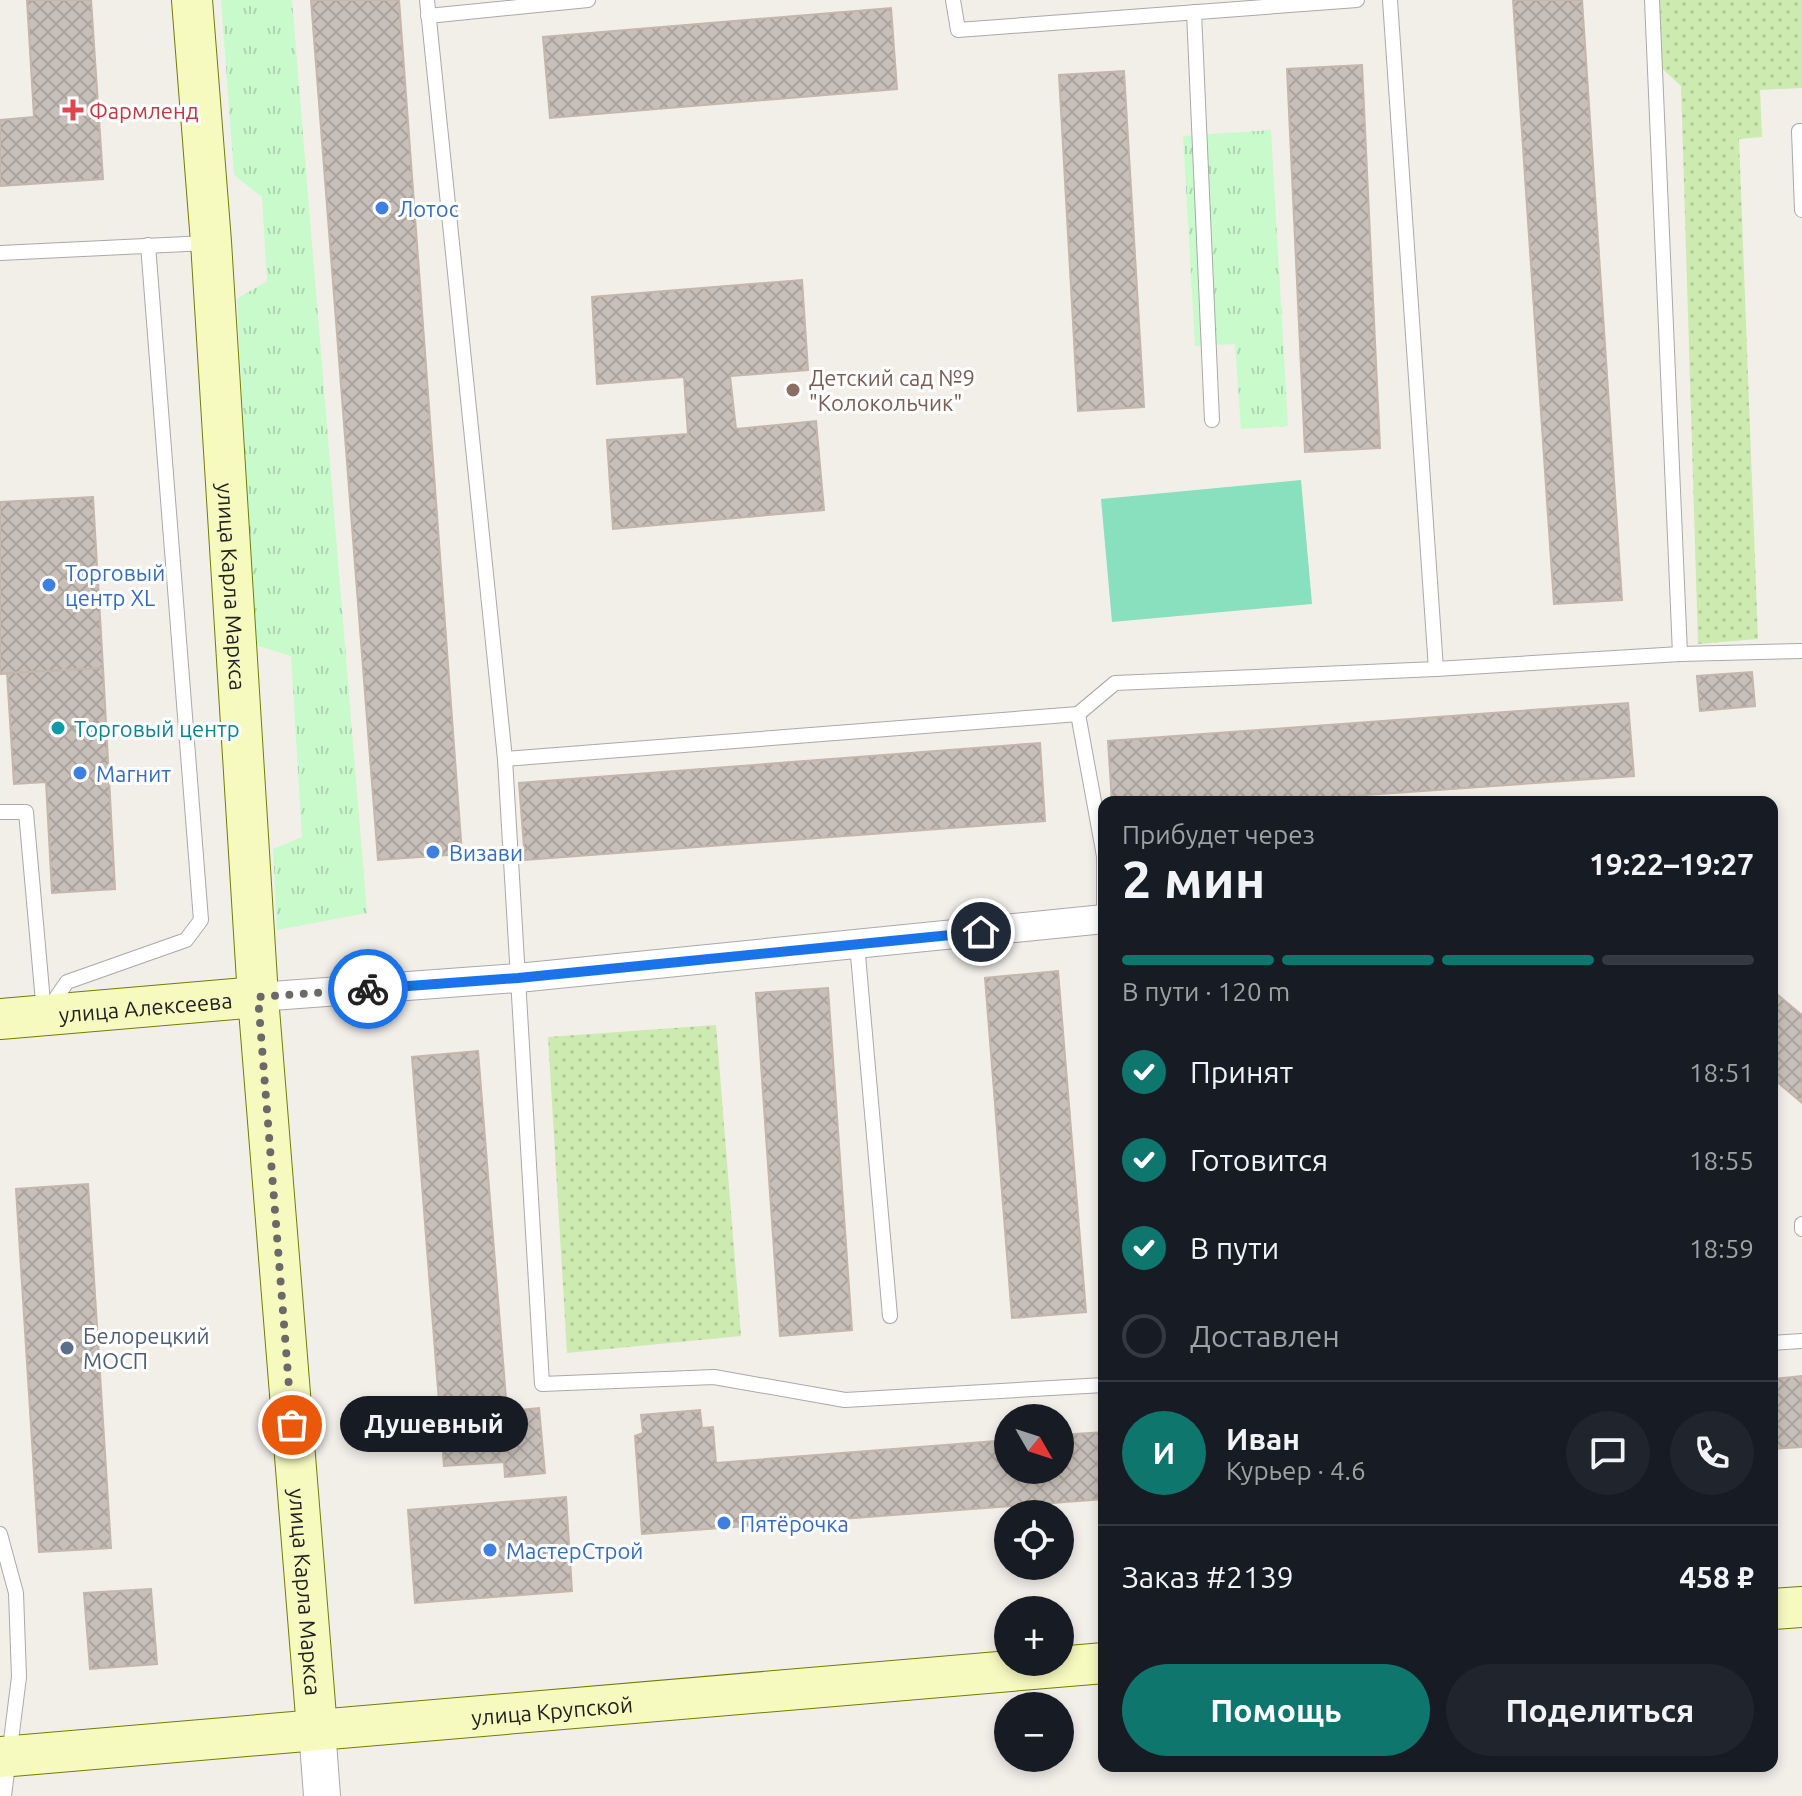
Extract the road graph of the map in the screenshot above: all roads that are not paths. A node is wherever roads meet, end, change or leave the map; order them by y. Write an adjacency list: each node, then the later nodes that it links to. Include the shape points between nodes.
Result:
1 (192, 0): 12 (main road, улица Карла Маркса)
2 (427, 0): 9 (lane)
3 (588, 0): 9 (lane)
4 (953, 0): 8 (lane, via 958,30)
5 (1357, 0): 8 (lane)
6 (1390, 0): 18 (lane)
7 (1652, 0): 17 (lane)
8 (1194, 12): 15 (lane)
9 (428, 16): 20 (lane)
10 (1802, 131): 11 (lane)
11 (1802, 210)
12 (211, 242): 13 (lane); 26 (main road, улица Карла Маркса)
13 (148, 245): 14 (lane); 27 (lane, via 201,920 186,940 67,982)
14 (0, 253)
15 (1212, 420)
16 (1802, 651): 17 (lane)
17 (1680, 654): 18 (lane)
18 (1436, 669): 19 (lane, via 1115,683)
19 (1078, 714): 20 (lane); 22 (lane)
20 (505, 759): 25 (lane)
21 (0, 812): 27 (lane, via 26,812)
22 (1098, 823)
23 (1098, 920): 24 (street, улица Алексеева)
24 (857, 944): 25 (street, улица Алексеева); 29 (lane)
25 (518, 978): 26 (street, улица Алексеева); 32 (lane, via 542,1384 714,1377 845,1400)
26 (258, 997): 27 (main road, улица Алексеева); 37 (main road, улица Карла Маркса)
27 (44, 1015): 28 (main road, улица Алексеева)
28 (0, 1019)
29 (890, 1316)
30 (1802, 1341): 31 (lane)
31 (1778, 1343)
32 (1098, 1385)
33 (0, 1534): 38 (lane, via 16,1593 19,1677)
34 (1802, 1607): 35 (main road)
35 (1778, 1609)
36 (1098, 1664): 37 (main road, улица Крупской)
37 (317, 1729): 38 (main road, улица Крупской); 40 (street, улица Карла Маркса)
38 (4, 1756): 39 (lane)
39 (4, 1796)
40 (322, 1796)

